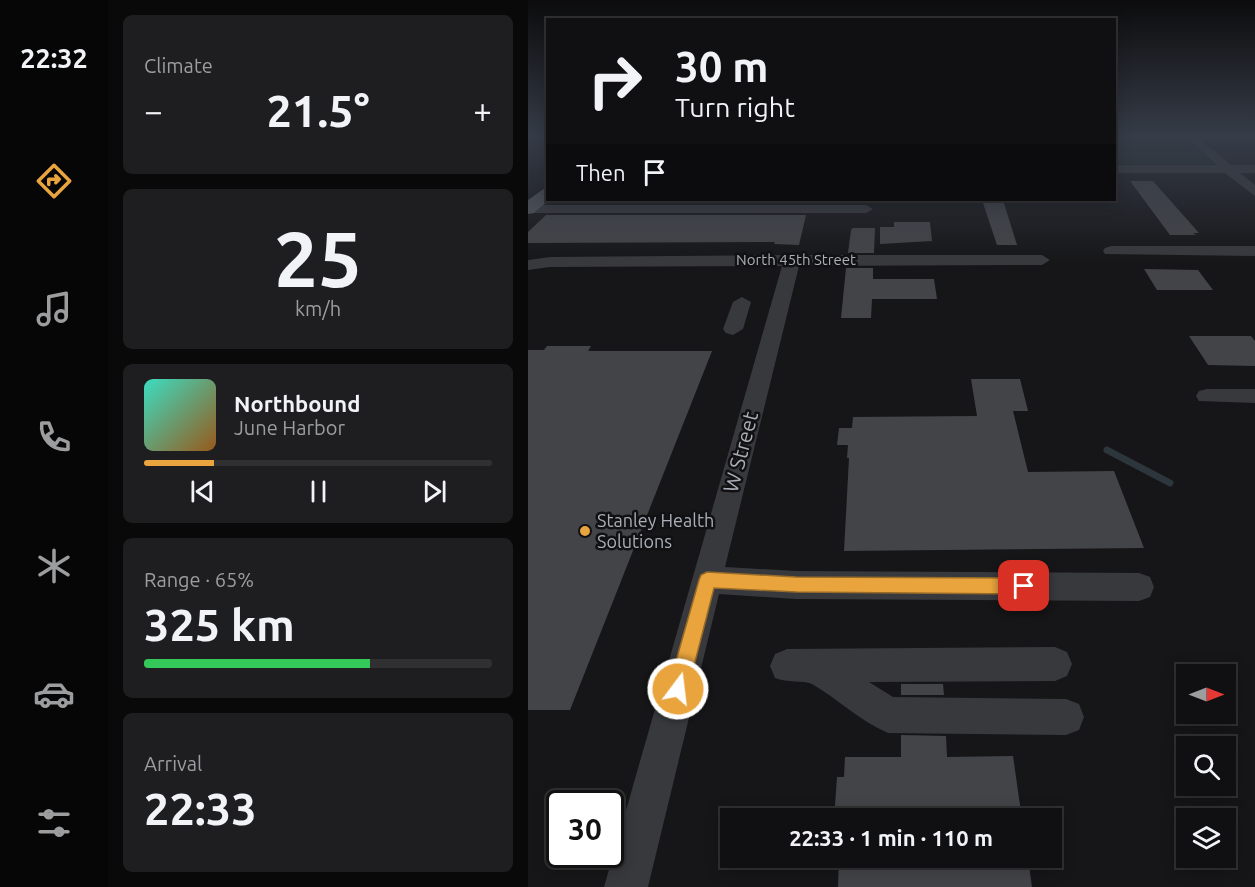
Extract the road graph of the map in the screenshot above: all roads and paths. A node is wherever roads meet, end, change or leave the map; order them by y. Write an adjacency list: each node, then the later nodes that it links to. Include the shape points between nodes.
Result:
1 (1240, 179): 4 (street)
2 (546, 180): 3 (main road)
3 (528, 192)
4 (1255, 192)
5 (546, 193): 6 (main road)
6 (528, 209): 7 (street)
7 (866, 209)
8 (1111, 251): 9 (street)
9 (1255, 251)
10 (528, 259): 13 (street, North 45th Street)
11 (792, 260): 12 (street, North 45th Street); 13 (street, North 45th Street); 19 (street, W Street)
12 (1042, 260)
13 (550, 262): 14 (street, North 45th Street)
14 (528, 265)
15 (742, 302): 16 (street)
16 (733, 329)
17 (1207, 396): 18 (street)
18 (1255, 396)
19 (707, 580): 20 (street, via 796,585); 23 (street, W Street)
20 (1139, 587)
21 (1055, 664): 22 (street, via 801,666 888,715)
22 (1066, 717)
23 (626, 887)

